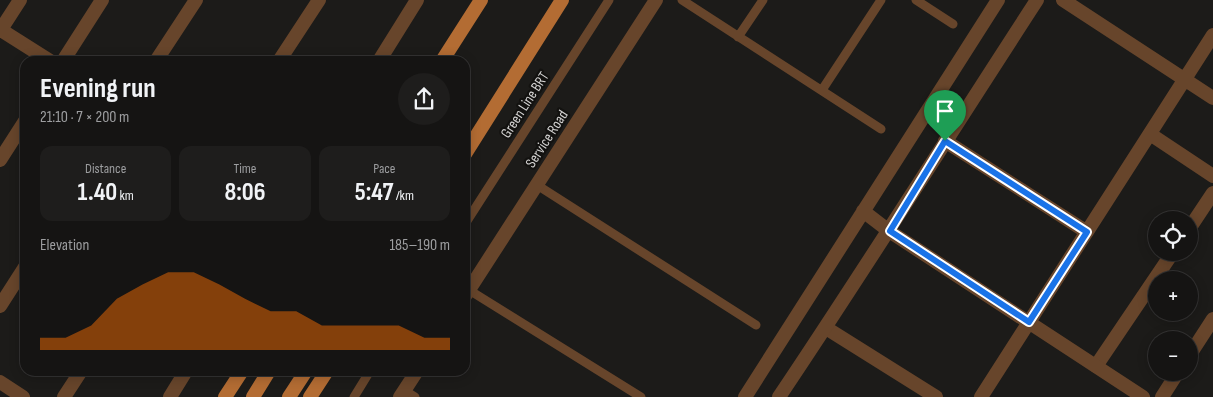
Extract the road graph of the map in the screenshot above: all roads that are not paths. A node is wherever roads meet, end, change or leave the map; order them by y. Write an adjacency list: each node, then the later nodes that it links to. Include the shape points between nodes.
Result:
1 (20, 0): 18 (street)
2 (102, 0): 22 (street)
3 (196, 0): 23 (street)
4 (318, 0): 24 (street)
5 (417, 0): 25 (street)
6 (481, 0): 26 (main road)
7 (562, 0): 33 (main road)
8 (609, 0): 42 (lane, Green Line BRT)
9 (656, 0): 39 (street, Service Road)
10 (682, 0): 20 (lane)
11 (763, 0): 20 (lane)
12 (881, 0): 28 (lane)
13 (998, 0): 41 (street)
14 (1037, 0): 34 (street)
15 (1062, 0): 27 (street)
16 (919, 1): 17 (lane)
17 (953, 24)
18 (0, 30): 21 (street)
19 (1213, 35): 27 (street)
20 (738, 37): 28 (lane)
21 (42, 56)
22 (66, 56)
23 (159, 56)
24 (282, 56)
25 (382, 56)
26 (445, 56)
27 (1184, 80): 29 (street); 32 (street)
28 (822, 90): 31 (lane)
29 (1213, 98)
30 (20, 129): 37 (street)
31 (881, 129)
32 (1150, 134): 38 (street); 45 (street)
33 (476, 137): 35 (main road); 36 (main road)
34 (945, 141): 44 (street); 45 (street)
35 (470, 143)
36 (470, 146)
37 (0, 160)
38 (1213, 176)
39 (537, 185): 48 (street, Service Road); 53 (lane)
40 (1213, 193): 43 (street)
41 (863, 211): 44 (street); 78 (street)
42 (470, 216)
43 (1198, 216)
44 (890, 231): 52 (street); 54 (street)
45 (1087, 232): 52 (street)
46 (1167, 261): 56 (street)
47 (20, 275): 50 (street)
48 (470, 288)
49 (470, 295): 77 (lane)
50 (0, 306)
51 (1213, 319): 55 (street)
52 (1029, 322): 56 (street); 68 (street)
53 (756, 326)
54 (826, 328): 79 (street); 80 (street)
55 (1198, 342)
56 (1096, 366): 81 (street)
57 (78, 376): 70 (street)
58 (183, 376): 71 (street)
59 (239, 376): 72 (main road)
60 (266, 376): 73 (main road)
61 (303, 376): 74 (main road)
62 (324, 376): 75 (main road)
63 (367, 376): 76 (lane)
64 (415, 376): 67 (street)
65 (1172, 381): 82 (street)
66 (0, 382): 69 (street)
67 (407, 395)
68 (986, 395)
69 (23, 397)
70 (64, 397)
71 (170, 397)
72 (225, 397)
73 (253, 397)
74 (290, 397)
75 (310, 397)
76 (354, 397)
77 (640, 397)
78 (745, 397)
79 (779, 397)
80 (936, 397)
81 (1143, 397)
82 (1162, 397)

